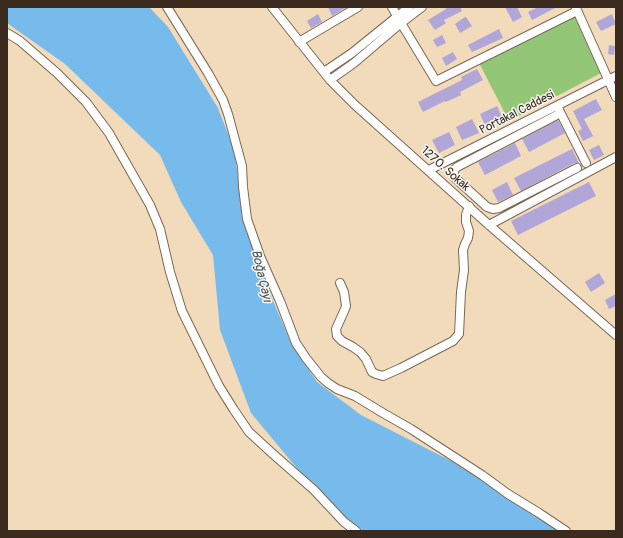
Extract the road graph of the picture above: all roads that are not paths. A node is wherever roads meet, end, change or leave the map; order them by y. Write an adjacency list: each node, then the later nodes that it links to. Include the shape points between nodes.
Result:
1 (167, 7): 28 (street, via 208,72 228,114 242,166 247,219 296,343 306,358 321,377 337,389 355,396 411,429)
2 (272, 7): 10 (street, 1270. Sokak)
3 (358, 7): 10 (street)
4 (392, 7): 8 (street)
5 (409, 7): 8 (street)
6 (422, 7): 8 (street)
7 (576, 9): 8 (street, via 436,81); 14 (street)
8 (399, 20): 11 (street); 13 (street, via 354,63)
9 (7, 33): 27 (street, via 20,41 67,83 86,102 110,133 153,211 185,317 219,386 245,427)
10 (299, 42): 11 (street, 1270. Sokak)
11 (324, 72): 13 (street, 1270. Sokak)
12 (616, 76): 14 (street, Portakal Caddesi)
13 (330, 80): 21 (street, 1270. Sokak)
14 (608, 80): 15 (street); 16 (street, Portakal Caddesi)
15 (616, 97)
16 (557, 106): 19 (street); 21 (street, Portakal Caddesi)
17 (555, 116): 22 (street, via 456,168 455,178)
18 (616, 157): 24 (street)
19 (586, 163)
20 (578, 168): 22 (street, via 496,209 487,207)
21 (429, 170): 23 (street, 1270. Sokak)
22 (471, 192): 23 (street)
23 (466, 204): 24 (street, 1270. Sokak); 25 (street, via 469,235 463,250 459,334 453,341 383,376 372,372 360,352 337,336 336,329 346,306)
24 (489, 225): 26 (street, 1270. Sokak)
25 (340, 283)
26 (616, 335)
27 (356, 531)
28 (566, 531)

